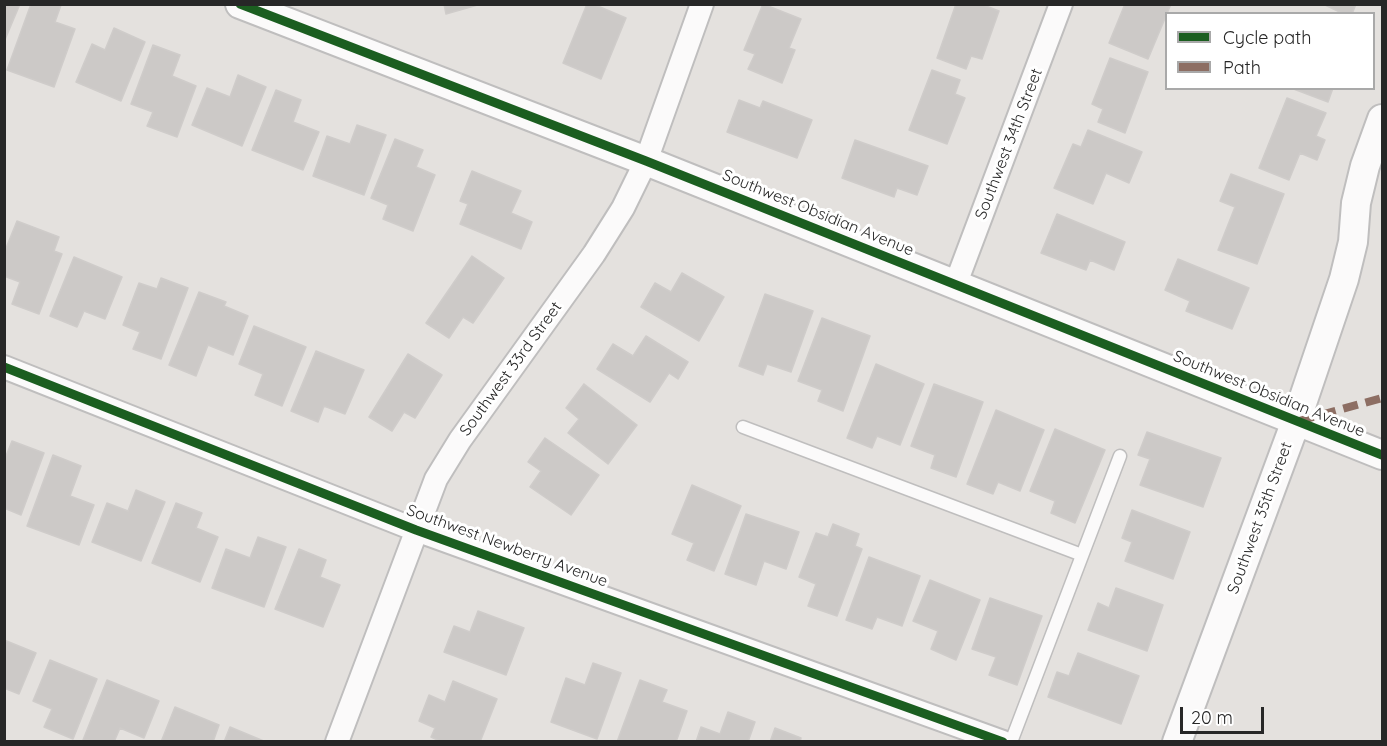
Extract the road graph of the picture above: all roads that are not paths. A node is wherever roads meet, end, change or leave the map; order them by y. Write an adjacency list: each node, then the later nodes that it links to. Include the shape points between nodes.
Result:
1 (240, 4): 5 (street, Southwest Obsidian Avenue)
2 (702, 4): 5 (street, Southwest 33rd Street)
3 (1061, 4): 6 (street, Southwest 34th Street)
4 (1383, 119): 8 (street, Southwest 35th Street, via 1365,166 1344,279)
5 (646, 161): 6 (street, Southwest Obsidian Avenue); 12 (street, Southwest 33rd Street, via 594,255 460,440 436,480)
6 (956, 283): 8 (street, Southwest Obsidian Avenue)
7 (4, 367): 12 (street, Southwest Newberry Avenue)
8 (1296, 421): 10 (street, Southwest Obsidian Avenue); 17 (street, Southwest 35th Street)
9 (743, 427): 13 (lane)
10 (1383, 455)
11 (1120, 456): 13 (lane)
12 (416, 530): 14 (street, Southwest 33rd Street); 15 (street, Southwest Newberry Avenue)
13 (1082, 555): 16 (lane)
14 (337, 741)
15 (1003, 741)
16 (1011, 741)
17 (1177, 741)

